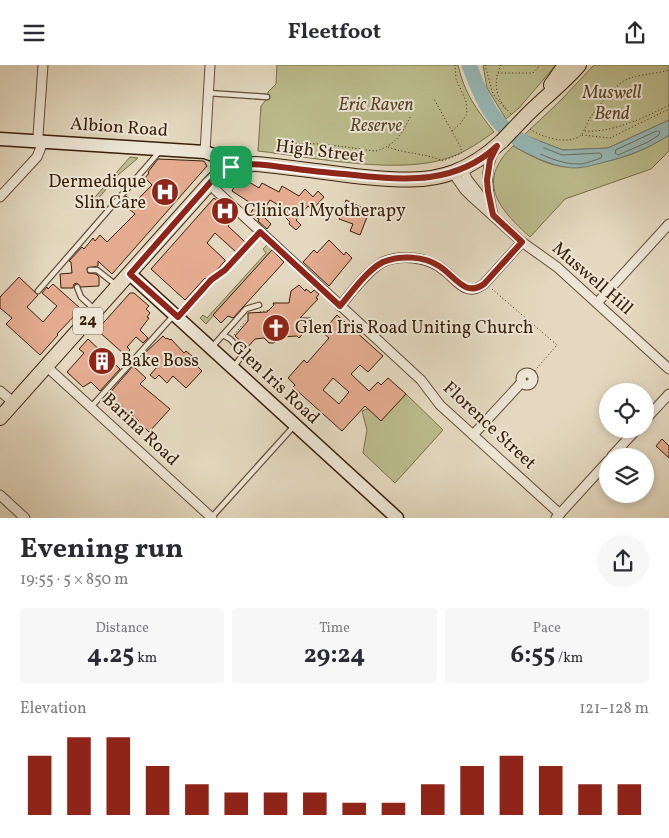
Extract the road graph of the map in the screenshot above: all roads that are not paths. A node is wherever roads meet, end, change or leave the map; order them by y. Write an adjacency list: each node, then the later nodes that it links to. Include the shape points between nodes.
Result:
1 (43, 65): 9 (street)
2 (210, 65): 5 (street)
3 (565, 65): 7 (main road, High Street)
4 (579, 65): 7 (main road, High Street)
5 (208, 93): 6 (lane); 12 (street)
6 (267, 97)
7 (539, 102): 10 (main road, High Street, bridge)
8 (0, 139): 9 (main road, Albion Road)
9 (40, 141): 11 (main road, Albion Road); 16 (street, via 39,153)
10 (500, 143): 14 (main road, High Street, via 481,159); 17 (street, via 490,160 487,180)
11 (163, 148): 12 (main road, Albion Road); 25 (lane)
12 (204, 152): 13 (main road, Albion Road)
13 (231, 167): 14 (main road, High Street, via 263,165 404,180 432,178); 15 (main road, 24)
14 (458, 171): 17 (street, Muswell Hill)
15 (209, 184): 19 (street, Florence Street); 22 (main road, 24)
16 (0, 197)
17 (493, 215): 20 (street, Muswell Hill)
18 (669, 224): 28 (street)
19 (260, 232): 30 (street, Florence Street); 32 (lane)
20 (522, 242): 28 (street, Muswell Hill, via 557,267); 30 (street, via 477,288 465,287 429,261 400,258 373,269)
21 (90, 270): 24 (lane, via 102,273)
22 (130, 274): 24 (main road, 24); 32 (main road, Glen Iris Road)
23 (77, 287): 26 (lane)
24 (118, 287): 31 (main road, 24)
25 (38, 291)
26 (81, 297): 27 (lane); 31 (lane)
27 (77, 301)
28 (597, 303): 37 (street, Muswell Hill)
29 (261, 305): 33 (lane, via 246,309)
30 (340, 306): 46 (street, Florence Street)
31 (97, 311): 35 (main road, 24)
32 (176, 315): 34 (main road, Glen Iris Road); 42 (lane)
33 (223, 335): 34 (lane); 36 (lane, via 244,353)
34 (211, 348): 36 (main road, Glen Iris Road)
35 (46, 367): 41 (main road, 24); 42 (street, Barina Road)
36 (233, 368): 45 (main road, Glen Iris Road)
37 (669, 369)
38 (531, 375): 46 (street, via 531,384 522,382)
39 (0, 391): 41 (street)
40 (669, 393): 43 (street)
41 (14, 403): 44 (main road, 24)
42 (91, 407): 53 (street, Barina Road)
43 (654, 410)
44 (0, 419)
45 (295, 425): 53 (lane); 54 (main road, Glen Iris Road)
46 (473, 435): 51 (street, Florence Street)
47 (629, 438): 48 (street)
48 (619, 448)
49 (599, 471): 51 (street)
50 (0, 495): 52 (street)
51 (558, 516)
52 (25, 518)
53 (211, 518)
54 (397, 518)

